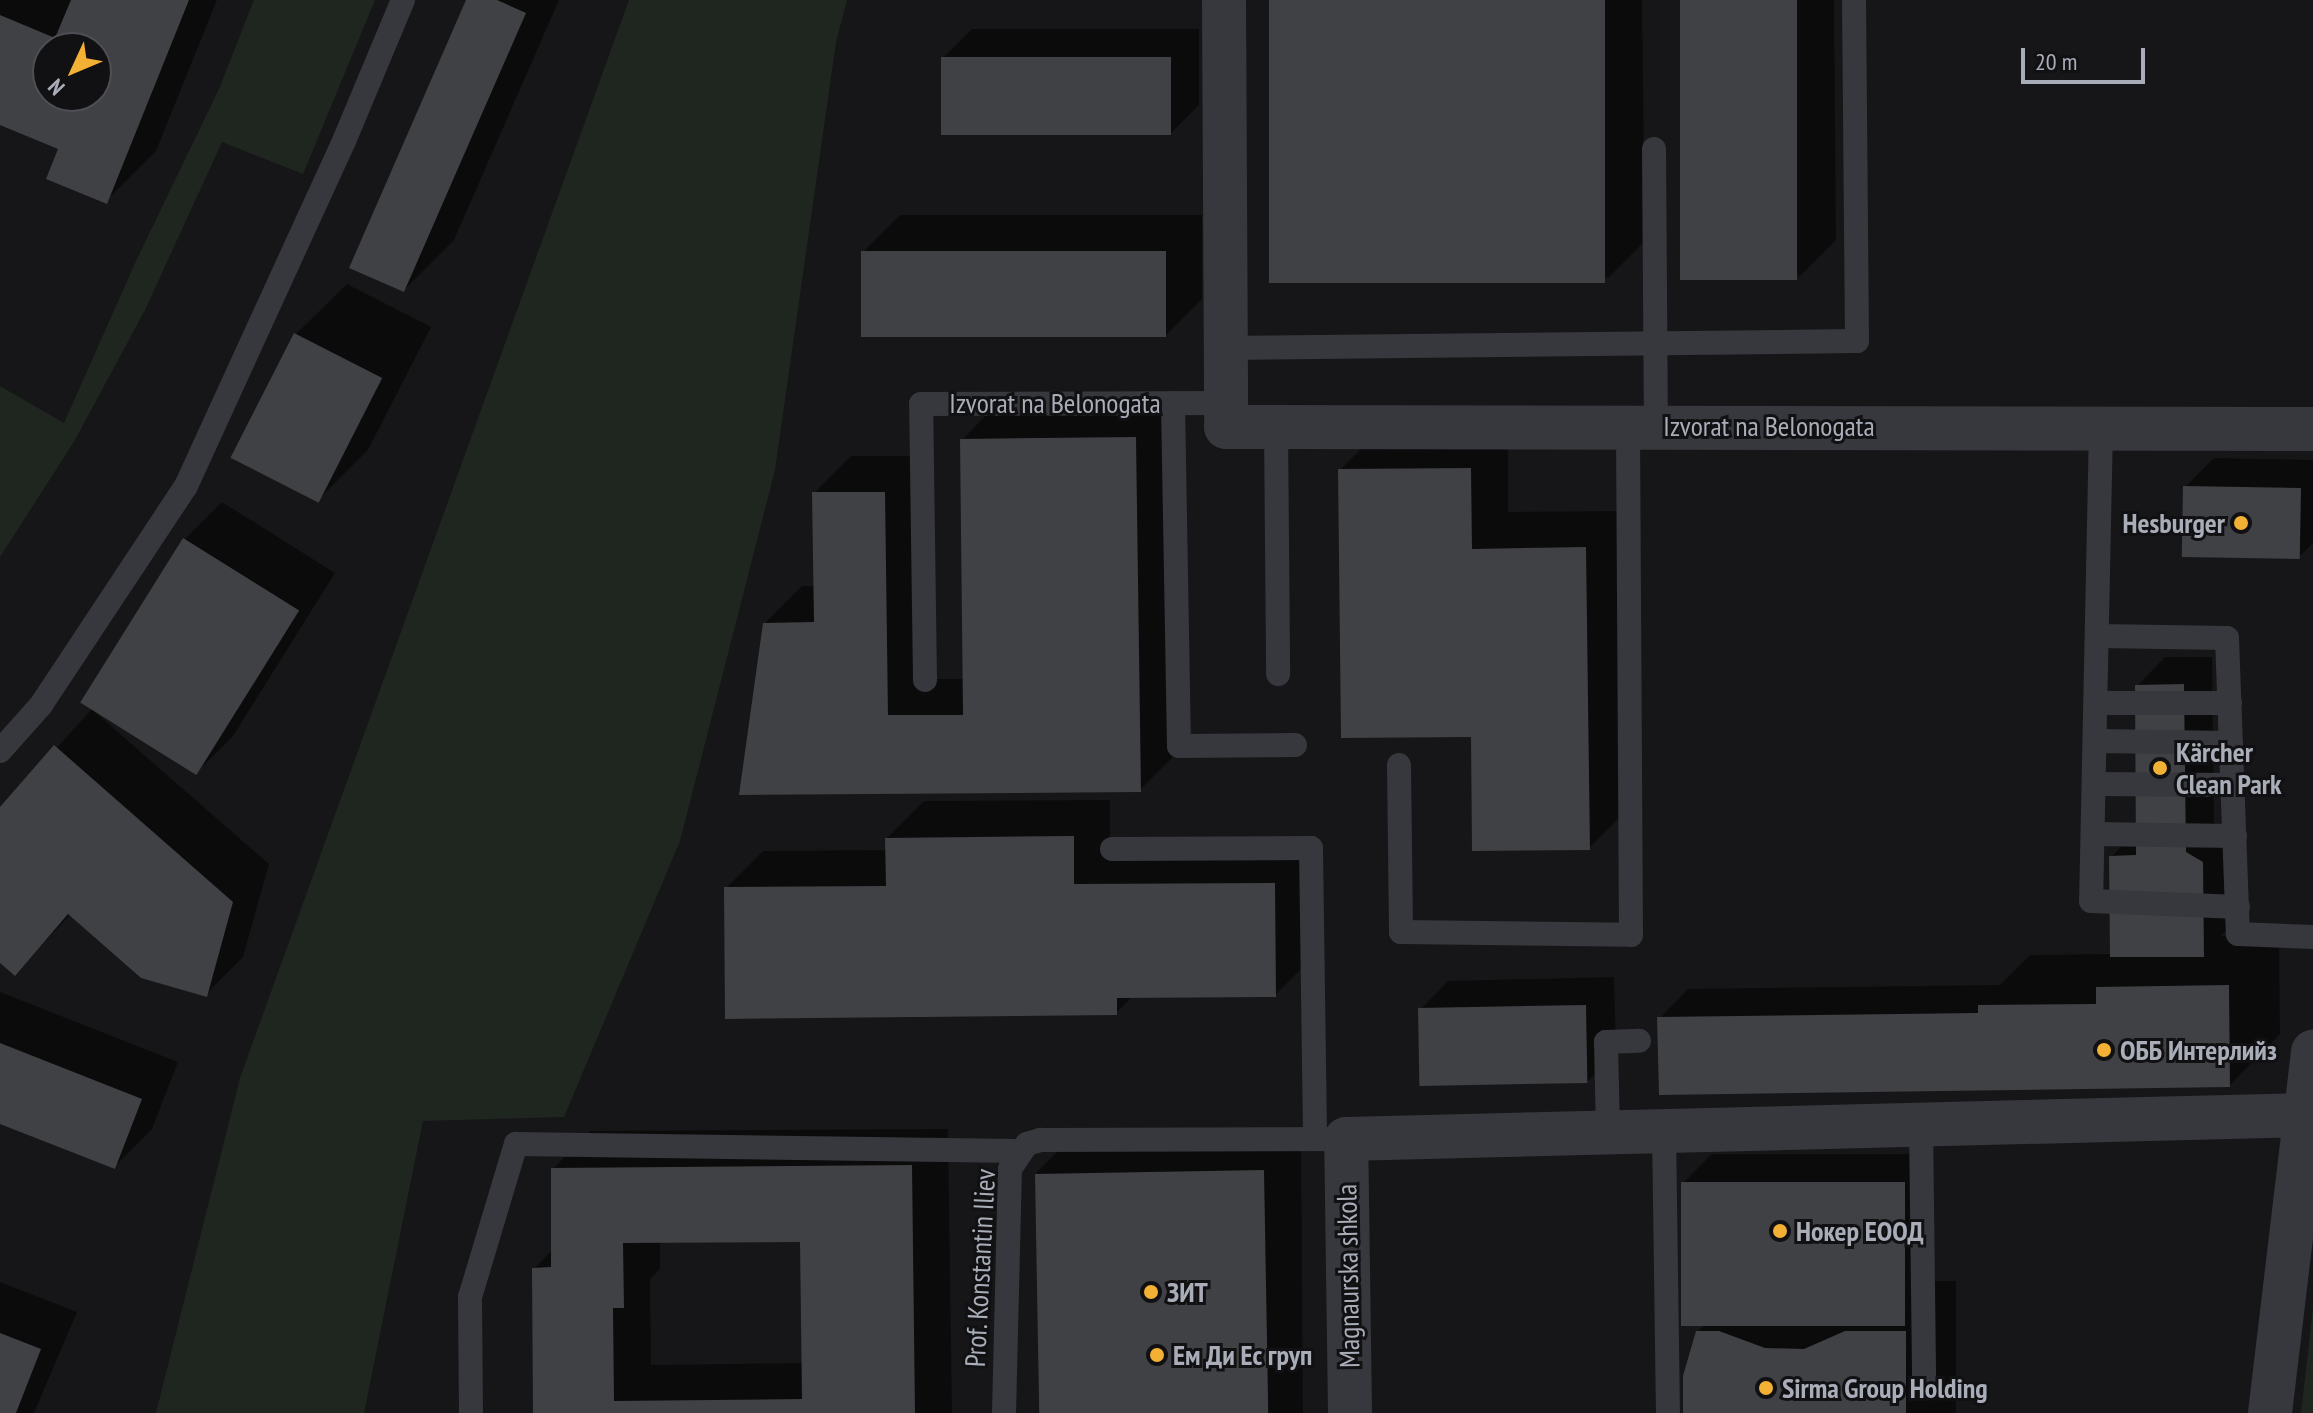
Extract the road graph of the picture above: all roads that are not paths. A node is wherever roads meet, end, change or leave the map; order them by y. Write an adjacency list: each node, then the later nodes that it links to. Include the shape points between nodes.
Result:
1 (403, 0): 21 (lane, via 186,486 41,705)
2 (1224, 0): 6 (street)
3 (1854, 0): 5 (lane, via 1857,341)
4 (1654, 149): 5 (lane)
5 (1657, 345): 6 (lane); 9 (lane)
6 (1225, 348): 8 (street)
7 (1173, 403): 8 (lane, Izvorat na Belonogata); 15 (lane, Izvorat na Belonogata, via 921,404); 20 (lane, via 1179,746)
8 (1226, 415): 10 (street, Izvorat na Belonogata)
9 (1642, 426): 10 (street, Izvorat na Belonogata); 11 (street, Izvorat na Belonogata); 22 (lane, via 1631,935 1401,932)
10 (1276, 427): 14 (lane)
11 (2101, 428): 12 (street, Izvorat na Belonogata); 13 (lane)
12 (2313, 429)
13 (2099, 636): 16 (lane); 17 (lane, via 2227,638)
14 (1278, 674)
15 (925, 680)
16 (2097, 703): 17 (lane); 18 (lane)
17 (2230, 703): 19 (lane)
18 (2096, 741): 19 (lane); 23 (lane)
19 (2231, 743): 24 (lane)
20 (1295, 745)
21 (0, 751)
22 (1399, 765)
23 (2095, 784): 24 (lane); 25 (lane)
24 (2233, 785): 26 (lane)
25 (2093, 834): 26 (lane); 28 (lane, via 2091,901)
26 (2235, 836): 28 (lane)
27 (1112, 849): 36 (lane, via 1311,848)
28 (2238, 907): 29 (lane, via 2238,934)
29 (2313, 937)
30 (1639, 1041): 35 (lane, via 1606,1042)
31 (2313, 1052): 32 (street)
32 (2306, 1115): 33 (street); 43 (street)
33 (1921, 1124): 34 (street); 38 (lane)
34 (1664, 1129): 35 (street); 42 (lane)
35 (1608, 1131): 36 (street)
36 (1330, 1139): 37 (lane); 41 (street, Magnaurska shkola)
37 (1030, 1146): 39 (lane, via 516,1144 470,1297); 40 (lane, Prof. Konstantin Iliev, via 1010,1169)
38 (1924, 1378)
39 (471, 1413)
40 (1004, 1413)
41 (1350, 1413)
42 (1668, 1413)
43 (2270, 1413)

